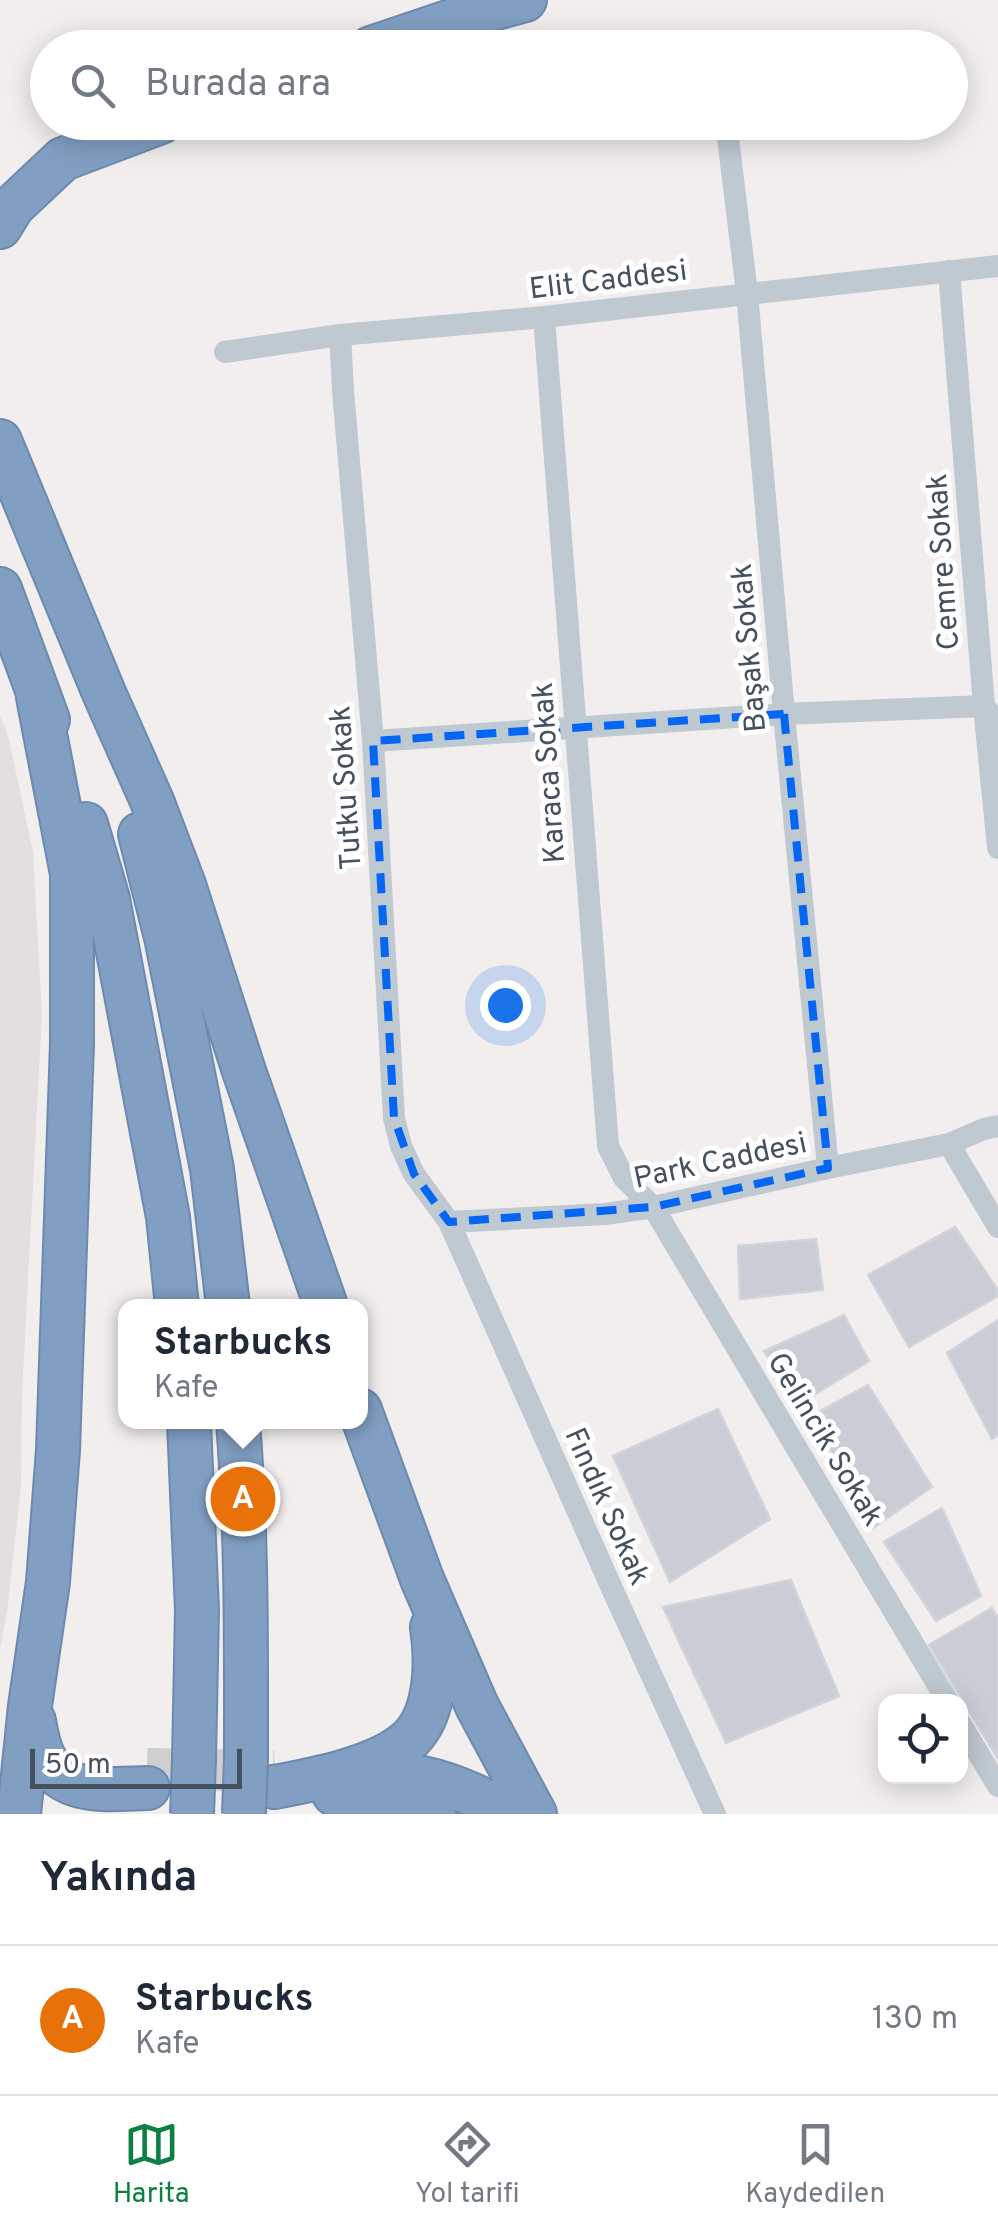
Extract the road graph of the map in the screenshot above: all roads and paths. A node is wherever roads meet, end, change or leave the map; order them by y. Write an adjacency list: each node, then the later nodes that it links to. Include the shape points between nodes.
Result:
1 (525, 0): 2 (highway)
2 (425, 30)
3 (113, 140): 5 (highway, via 63,159 13,206)
4 (728, 140): 8 (street, Başak Sokak)
5 (0, 228)
6 (998, 266): 7 (street, Elit Caddesi)
7 (950, 270): 8 (street, Elit Caddesi); 19 (street, Cemre Sokak)
8 (747, 293): 9 (street, Elit Caddesi); 18 (street, Başak Sokak)
9 (544, 318): 10 (street, Elit Caddesi); 20 (street, Karaca Sokak)
10 (340, 336): 11 (street, Elit Caddesi); 21 (street, Tutku Sokak)
11 (225, 352)
12 (0, 417): 14 (highway)
13 (0, 440): 14 (highway)
14 (21, 490): 16 (highway)
15 (0, 589): 17 (highway)
16 (104, 693): 30 (highway, via 166,937 212,1169); 31 (highway, via 184,885)
17 (38, 697): 29 (highway, via 73,781 108,899 168,1218); 37 (highway, via 72,874 72,1043 58,1450)
18 (784, 714): 19 (street); 20 (street); 25 (street, Başak Sokak)
19 (991, 714): 22 (street, Cemre Sokak)
20 (574, 728): 21 (street); 26 (street, Karaca Sokak, via 608,1146 624,1178)
21 (372, 741): 27 (street, Tutku Sokak, via 394,1118 414,1174)
22 (998, 848)
23 (998, 1126): 24 (street, Park Caddesi)
24 (948, 1144): 25 (street, Park Caddesi); 28 (street)
25 (828, 1168): 26 (street, Park Caddesi)
26 (653, 1207): 27 (street, Park Caddesi); 36 (street, Gelincik Sokak)
27 (450, 1222): 51 (street, Fındık Sokak)
28 (998, 1226)
29 (176, 1299)
30 (227, 1299)
31 (324, 1299)
32 (189, 1429): 47 (highway, bridge, via 197,1610)
33 (238, 1429): 42 (highway)
34 (367, 1429): 35 (highway)
35 (422, 1579): 39 (highway, via 435,1682 426,1712 412,1737); 50 (highway, via 476,1706)
36 (943, 1694)
37 (30, 1706): 40 (highway, via 41,1751); 45 (highway)
38 (968, 1736): 43 (street)
39 (347, 1770): 42 (highway); 44 (highway, via 367,1782); 49 (highway, via 424,1777)
40 (58, 1775): 41 (highway, via 86,1788); 46 (highway)
41 (148, 1779)
42 (259, 1782): 44 (highway)
43 (998, 1786)
44 (381, 1807): 48 (highway)
45 (19, 1814)
46 (28, 1814)
47 (192, 1814)
48 (434, 1814)
49 (510, 1814)
50 (535, 1814)
51 (715, 1814)

